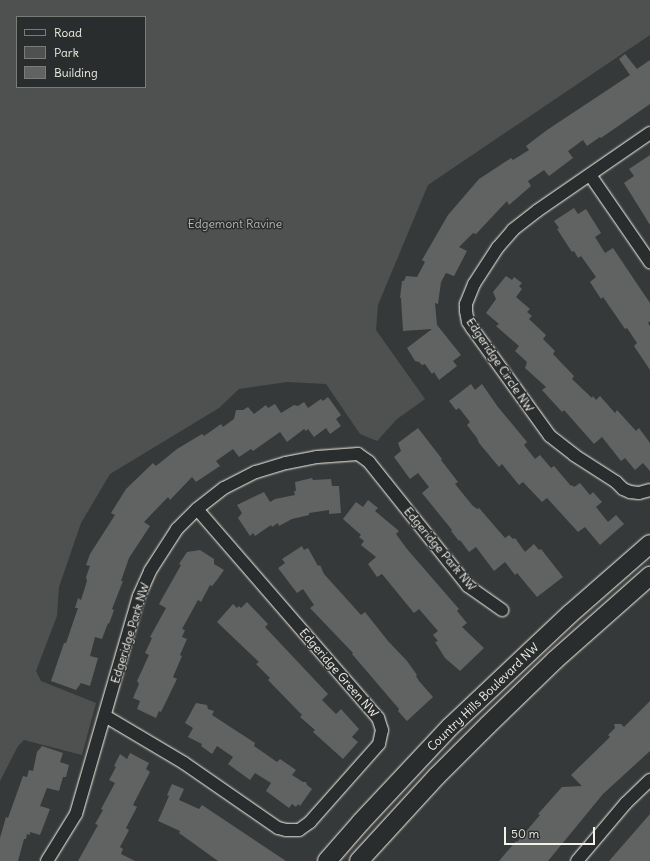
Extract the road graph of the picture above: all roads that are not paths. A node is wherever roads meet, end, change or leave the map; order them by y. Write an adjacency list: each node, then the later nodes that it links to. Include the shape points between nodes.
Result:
1 (650, 133): 2 (street, Edgeridge Circle NW)
2 (590, 174): 3 (street); 4 (street, Edgeridge Circle NW, via 513,230 498,247 474,284 466,304 466,317 550,436 623,489 639,493)
3 (650, 262)
4 (650, 490)
5 (197, 509): 8 (street, Edgeridge Park NW, via 224,488 256,472 286,462 358,454 369,462 468,586); 9 (street, Edgeridge Park NW, via 177,529 150,571 139,596); 9 (street, Edgeridge Green NW, via 378,718 382,730 380,744 310,822 299,830 286,830 278,828 184,762)
6 (650, 544): 12 (main road, Country Hills Boulevard NW, via 564,619 461,716 398,781)
7 (650, 576): 13 (main road, Country Hills Boulevard NW, via 555,660 488,724 436,776)
8 (502, 610)
9 (105, 716): 11 (street, Edgeridge Park NW, via 76,814)
10 (650, 780): 14 (street, via 626,803)
11 (47, 861)
12 (327, 861)
13 (359, 861)
14 (577, 861)

